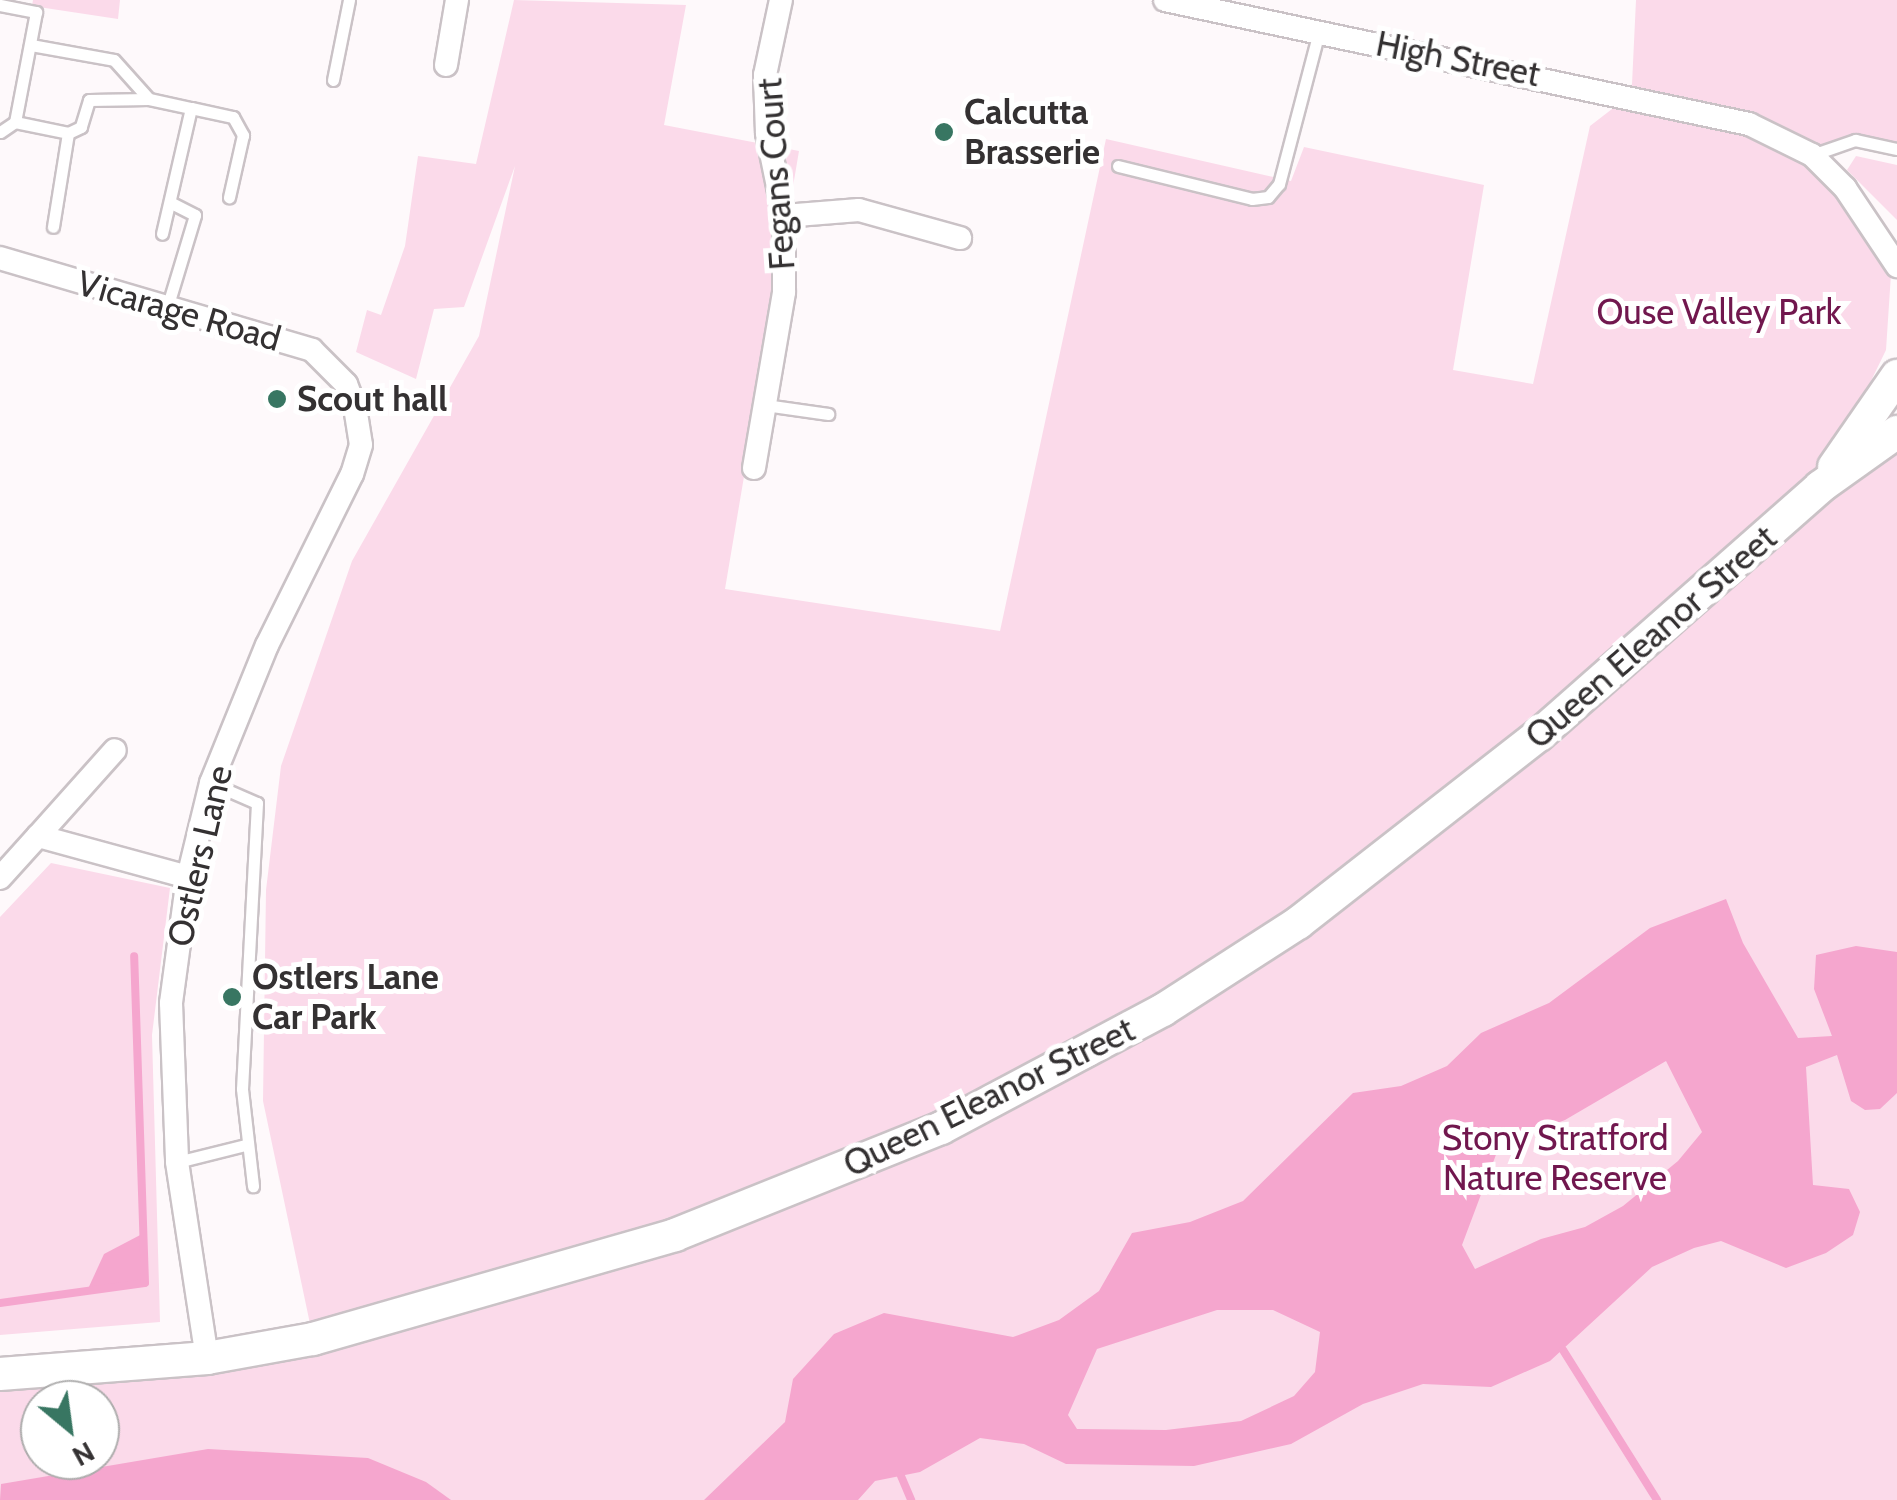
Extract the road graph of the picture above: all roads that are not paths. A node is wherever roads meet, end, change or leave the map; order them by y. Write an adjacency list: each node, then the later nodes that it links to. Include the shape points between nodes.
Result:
1 (349, 0): 10 (lane)
2 (458, 0): 9 (street)
3 (782, 0): 21 (street, Fegans Court, via 765,74 767,133)
4 (1165, 0): 6 (street, High Street)
5 (0, 5): 8 (lane, via 36,12)
6 (1223, 6): 7 (street, High Street)
7 (1320, 31): 17 (street, High Street, via 1749,124); 18 (lane, via 1279,184 1268,197 1252,199)
8 (30, 45): 11 (lane, via 114,60); 13 (lane)
9 (446, 64)
10 (333, 80)
11 (149, 99): 12 (lane); 15 (lane, via 89,100 80,127)
12 (191, 108): 19 (lane, via 233,117 243,135); 20 (lane)
13 (15, 122): 14 (lane); 15 (lane)
14 (0, 132)
15 (68, 133): 22 (lane)
16 (1897, 149): 17 (lane, via 1856,140)
17 (1812, 155): 26 (street, High Street, via 1845,188)
18 (1118, 166)
19 (228, 198)
20 (171, 203): 23 (lane); 28 (lane, via 195,216)
21 (784, 216): 24 (street, via 859,210); 31 (street, Fegans Court, via 784,292)
22 (52, 227)
23 (162, 234)
24 (960, 238)
25 (0, 258): 28 (street, Vicarage Road)
26 (1894, 263): 27 (street)
27 (1897, 286)
28 (168, 308): 30 (street, Vicarage Road, via 312,350)
29 (1897, 376): 35 (street, Queen Eleanor Street)
30 (346, 384): 37 (street, Ostlers Lane, via 360,446 352,474 266,645)
31 (764, 406): 32 (lane); 34 (street, Fegans Court)
32 (828, 414)
33 (1897, 432): 35 (street, Queen Eleanor Street)
34 (754, 468)
35 (1820, 487): 44 (street, Queen Eleanor Street, via 1540,735 1298,924 1163,1010 1033,1081 806,1186 659,1241 313,1339)
36 (115, 750): 38 (street)
37 (211, 783): 39 (street, Ostlers Lane); 41 (lane, via 257,803)
38 (38, 836): 39 (street); 40 (street)
39 (188, 877): 42 (street, Ostlers Lane, via 171,1003)
40 (0, 878)
41 (244, 1145): 42 (lane); 43 (lane)
42 (177, 1162): 44 (street, Ostlers Lane)
43 (252, 1186)
44 (208, 1358): 45 (street, Queen Eleanor Street)
45 (0, 1374)

